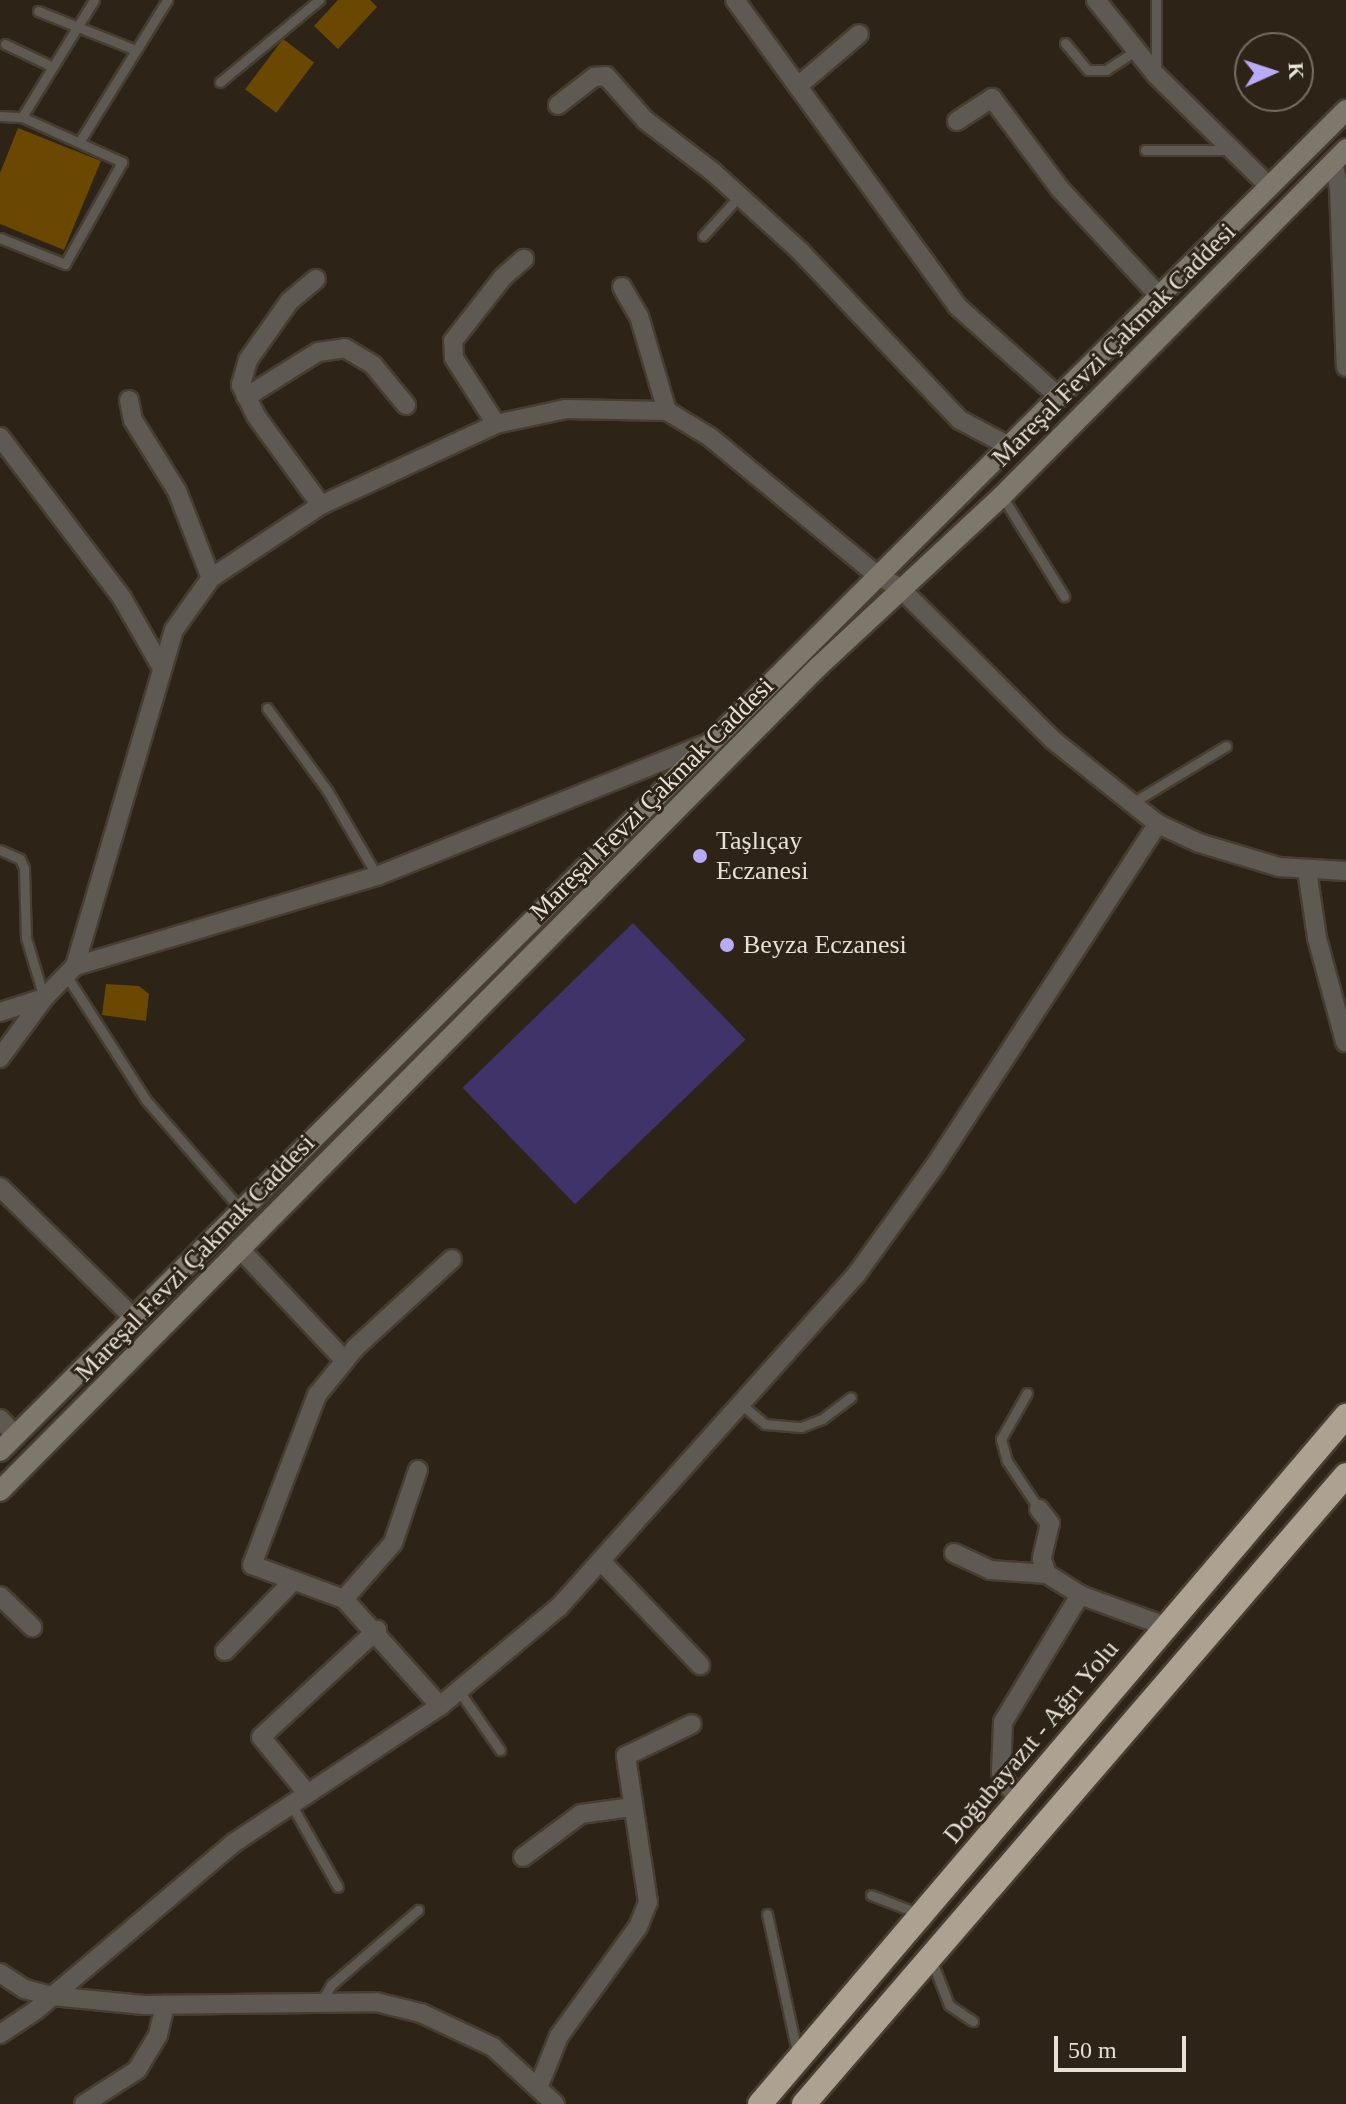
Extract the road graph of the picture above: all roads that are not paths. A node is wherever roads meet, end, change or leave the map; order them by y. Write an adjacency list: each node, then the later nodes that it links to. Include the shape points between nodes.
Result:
1 (94, 0): 8 (lane)
2 (167, 0): 12 (lane)
3 (319, 0): 16 (lane)
4 (735, 0): 17 (street)
5 (1096, 0): 13 (street)
6 (1156, 0): 15 (lane)
7 (38, 11): 8 (lane)
8 (79, 26): 12 (lane); 14 (lane)
9 (859, 34): 17 (street)
10 (1065, 43): 13 (lane, via 1088,70 1106,70)
11 (5, 44): 14 (lane)
12 (136, 50): 23 (lane)
13 (1137, 50): 15 (street)
14 (51, 66): 21 (lane)
15 (1156, 75): 25 (street)
16 (220, 82)
17 (798, 86): 38 (street, via 957,306)
18 (558, 105): 29 (street, via 594,77 606,76 666,139)
19 (1346, 110): 27 (street, Mareşal Fevzi Çakmak Caddesi)
20 (0, 116): 21 (lane)
21 (22, 117): 23 (lane)
22 (957, 121): 35 (street, via 992,98 1060,189)
23 (80, 141): 31 (lane, via 122,162 65,264)
24 (1145, 150): 25 (lane)
25 (1230, 150): 27 (street)
26 (1340, 156): 28 (street); 45 (street, Mareşal Fevzi Çakmak Caddesi)
27 (1269, 186): 35 (street, Mareşal Fevzi Çakmak Caddesi)
28 (1342, 188): 36 (street)
29 (740, 195): 30 (lane); 44 (street, via 960,420)
30 (703, 236)
31 (0, 238)
32 (524, 259): 42 (street, via 503,277 453,341 454,358)
33 (316, 279): 37 (street, via 289,302 248,360 241,375)
34 (622, 287): 41 (street, via 639,316)
35 (1161, 298): 38 (street, Mareşal Fevzi Çakmak Caddesi)
36 (1346, 367)
37 (246, 397): 40 (street, via 301,361 334,348 358,354 373,365); 46 (street)
38 (1059, 397): 44 (street, Mareşal Fevzi Çakmak Caddesi)
39 (129, 400): 48 (street, via 133,420 177,491)
40 (406, 405)
41 (667, 411): 42 (street, via 566,409); 47 (street, via 710,437)
42 (496, 424): 46 (street)
43 (0, 437): 51 (street, via 122,598)
44 (1007, 445): 47 (street, Mareşal Fevzi Çakmak Caddesi)
45 (1002, 496): 49 (street, Mareşal Fevzi Çakmak Caddesi); 50 (lane)
46 (321, 505): 48 (street)
47 (877, 575): 49 (street); 53 (street, Mareşal Fevzi Çakmak Caddesi)
48 (211, 578): 51 (street, via 174,630)
49 (900, 588): 55 (street, via 1053,740); 68 (street, Mareşal Fevzi Çakmak Caddesi)
50 (1064, 596)
51 (162, 668): 61 (street)
52 (267, 708): 60 (lane, via 327,790)
53 (712, 741): 60 (street); 67 (street, Mareşal Fevzi Çakmak Caddesi)
54 (1226, 746): 55 (lane)
55 (1132, 803): 56 (street)
56 (1158, 824): 58 (street, via 1199,843); 74 (street, via 891,1227)
57 (0, 850): 62 (lane, via 20,859 24,868 26,938)
58 (1307, 870): 59 (street); 64 (street, via 1317,938)
59 (1346, 871)
60 (377, 876): 61 (street)
61 (71, 971): 62 (street); 67 (lane, via 146,1100)
62 (44, 998): 63 (street); 65 (street)
63 (0, 1012)
64 (1345, 1042)
65 (0, 1058)
66 (0, 1187): 70 (street)
67 (242, 1211): 70 (street, Mareşal Fevzi Çakmak Caddesi)
68 (239, 1248): 71 (street); 81 (street, Mareşal Fevzi Çakmak Caddesi)
69 (452, 1259): 71 (street)
70 (136, 1320): 77 (street, Mareşal Fevzi Çakmak Caddesi)
71 (344, 1360): 86 (street, via 317,1395 298,1437 252,1565)
72 (1027, 1393): 82 (lane, via 1001,1439 1007,1461)
73 (851, 1397): 74 (lane, via 801,1427 765,1424)
74 (742, 1405): 84 (street)
75 (1346, 1416): 90 (highway, Doğubayazıt - Ağrı Yolu)
76 (0, 1419): 77 (street)
77 (16, 1436): 78 (street, Mareşal Fevzi Çakmak Caddesi)
78 (0, 1451)
79 (418, 1470): 89 (street, via 393,1543)
80 (1346, 1475): 109 (highway)
81 (0, 1491)
82 (1039, 1509): 85 (street, via 1050,1523 1042,1559)
83 (954, 1553): 85 (street, via 990,1570)
84 (601, 1561): 94 (street); 95 (street, via 559,1607)
85 (1047, 1574): 87 (street)
86 (293, 1581): 89 (street); 93 (street)
87 (1080, 1595): 90 (street); 100 (street, via 1003,1722 1001,1772)
88 (0, 1596): 91 (street)
89 (344, 1599): 92 (street)
90 (1165, 1626): 100 (highway, Doğubayazıt - Ağrı Yolu)
91 (32, 1627)
92 (377, 1630): 96 (street); 99 (street, via 261,1737)
93 (225, 1651)
94 (700, 1665)
95 (459, 1691): 96 (street); 98 (lane)
96 (440, 1706): 99 (street)
97 (692, 1724): 102 (street, via 626,1756)
98 (500, 1750)
99 (307, 1793): 101 (street)
100 (1018, 1802): 108 (highway, Doğubayazıt - Ağrı Yolu)
101 (291, 1804): 104 (lane); 111 (street, via 235,1842)
102 (631, 1807): 103 (street, via 581,1814); 117 (street, via 648,1887 644,1913 559,2036)
103 (523, 1857)
104 (338, 1887)
105 (871, 1895): 108 (lane)
106 (418, 1910): 112 (lane, via 340,1976)
107 (767, 1914): 116 (lane)
108 (923, 1915): 116 (highway, Doğubayazıt - Ağrı Yolu)
109 (930, 1956): 114 (lane, via 949,2005); 121 (highway)
110 (0, 1973): 111 (street, via 25,1989)
111 (52, 1996): 113 (street); 115 (street)
112 (319, 2004): 113 (street); 117 (street, via 376,2002 455,2025 493,2047)
113 (165, 2005): 118 (street, via 158,2035 137,2070)
114 (973, 2021)
115 (0, 2034)
116 (799, 2059): 120 (highway, Doğubayazıt - Ağrı Yolu)
117 (538, 2088): 119 (street)
118 (84, 2104)
119 (555, 2104)
120 (760, 2104)
121 (804, 2104)

